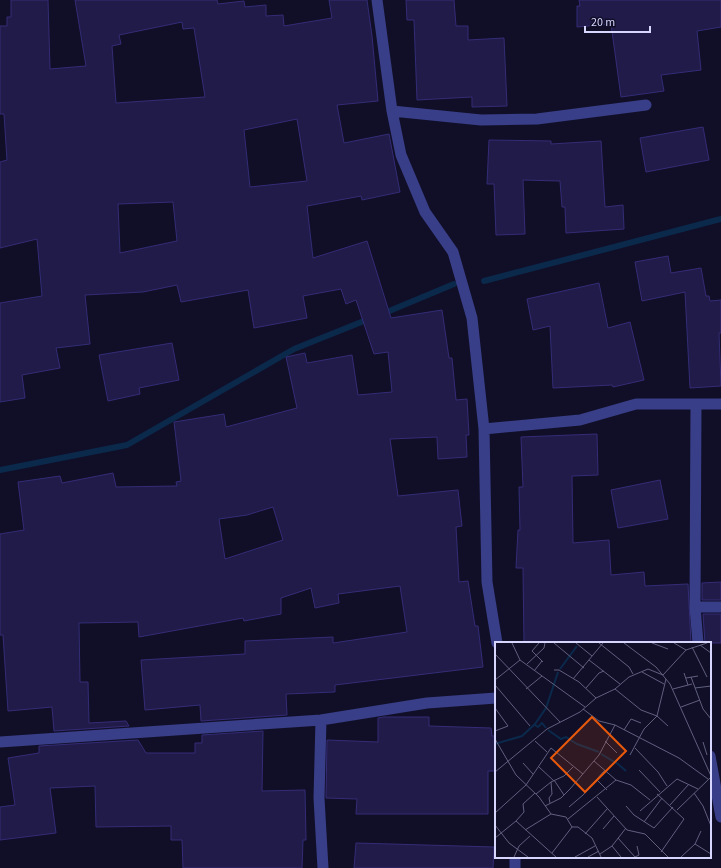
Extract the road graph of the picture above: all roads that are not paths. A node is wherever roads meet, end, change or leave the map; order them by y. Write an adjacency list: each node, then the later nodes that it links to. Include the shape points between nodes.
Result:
1 (377, 0): 3 (street)
2 (646, 105): 3 (street, via 537,119 481,120)
3 (392, 111): 6 (street, via 401,155 425,212 453,252 464,286 472,318)
4 (696, 404): 5 (street); 6 (street, via 636,404 580,420); 7 (street)
5 (721, 404)
6 (484, 429): 9 (street, via 487,582)
7 (695, 607): 8 (street); 10 (street)
8 (721, 607)
9 (497, 642)
10 (698, 642)
11 (495, 698): 12 (street, via 427,703)
12 (321, 720): 13 (street); 16 (street, via 319,798)
13 (0, 742)
14 (711, 762): 15 (street)
15 (721, 817)
16 (323, 868)

